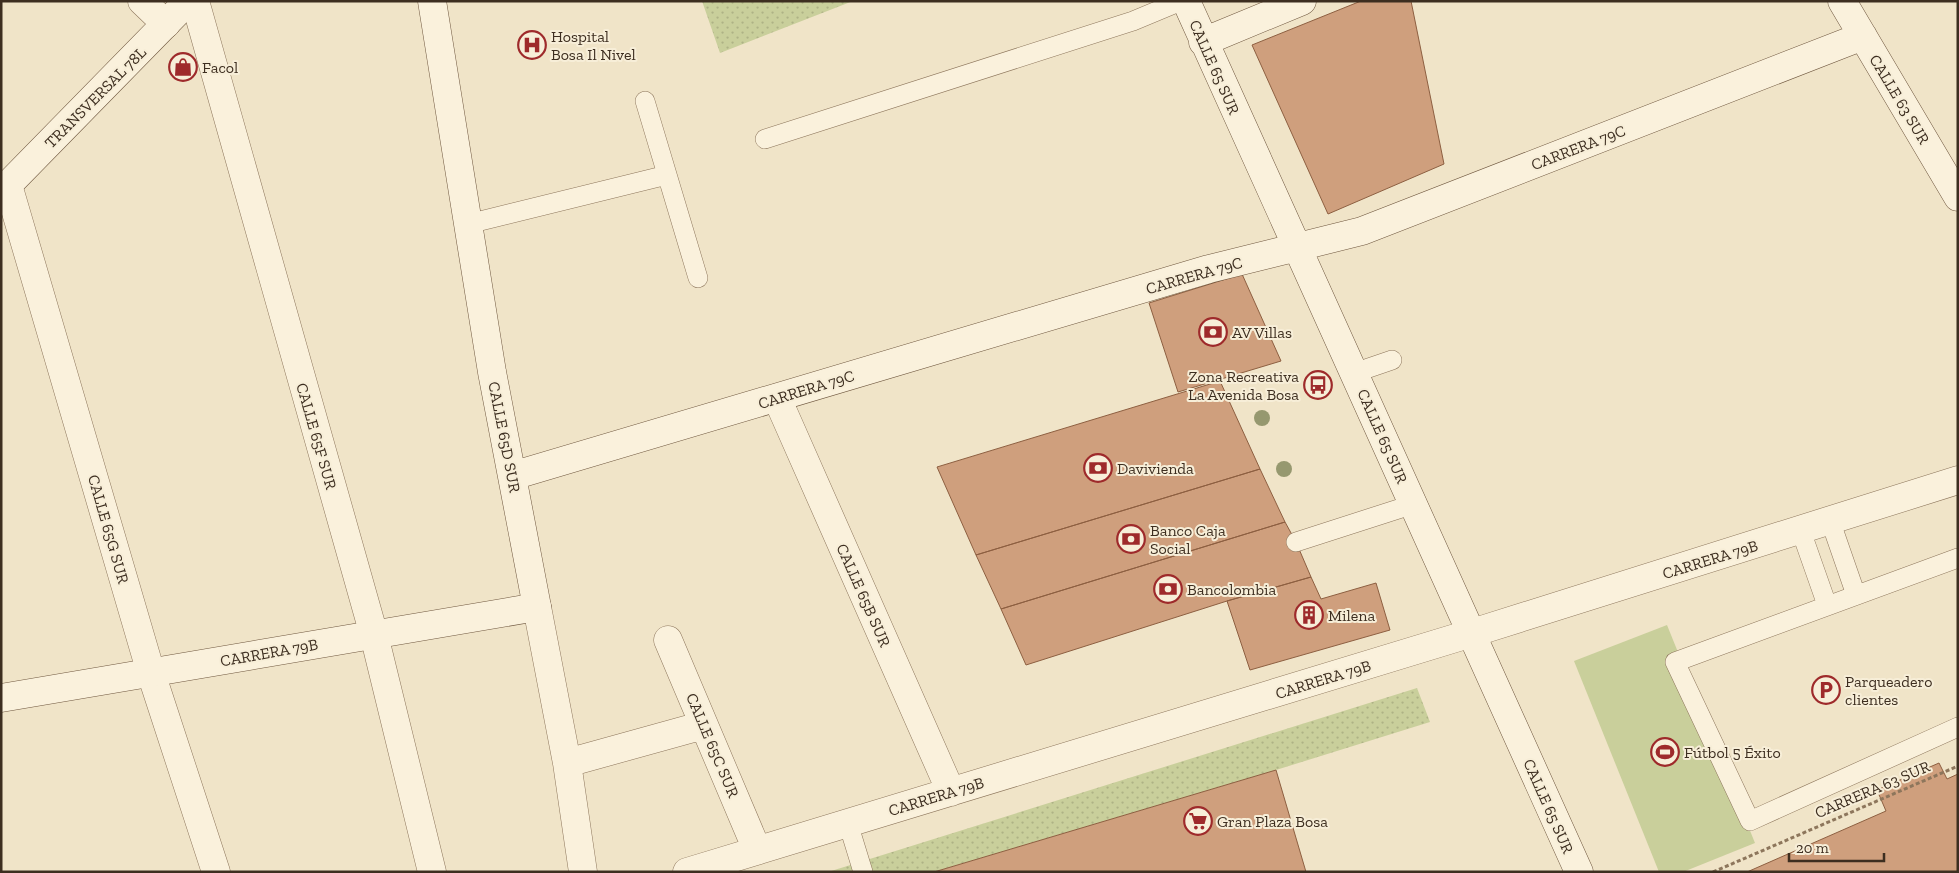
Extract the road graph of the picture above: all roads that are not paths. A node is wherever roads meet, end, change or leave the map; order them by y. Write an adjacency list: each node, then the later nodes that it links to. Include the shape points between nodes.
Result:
1 (142, 1): 9 (street)
2 (188, 1): 9 (street, TRANSVERSAL 78L)
3 (195, 1): 33 (street, CALLE 65F SUR)
4 (432, 1): 17 (street, CALLE 65D SUR)
5 (1181, 1): 13 (lane, via 1133,21)
6 (1186, 1): 11 (street, CALLE 65 SUR)
7 (1302, 1): 11 (street)
8 (1842, 1): 10 (street, CALLE 63 SUR)
9 (166, 24): 15 (street, TRANSVERSAL 78L)
10 (1863, 36): 16 (street, CALLE 63 SUR); 18 (street, CARRERA 79C, via 1362,231)
11 (1204, 42): 18 (street, CALLE 65 SUR)
12 (645, 101): 14 (lane)
13 (766, 139)
14 (667, 175): 17 (lane); 19 (lane)
15 (4, 189): 36 (street, CALLE 65G SUR)
16 (1958, 197)
17 (468, 224): 23 (street, CALLE 65D SUR)
18 (1297, 248): 21 (street, CALLE 65 SUR); 22 (street, CARRERA 79C, via 1209,269)
19 (698, 278)
20 (1392, 360): 21 (lane)
21 (1354, 373): 25 (street, CALLE 65 SUR)
22 (777, 398): 23 (street, CARRERA 79C); 41 (street, CALLE 65B SUR)
23 (512, 476): 32 (street, CALLE 65D SUR)
24 (1958, 480): 26 (street, CARRERA 79B)
25 (1414, 504): 28 (lane); 34 (street, CALLE 65 SUR)
26 (1830, 520): 27 (street, CARRERA 79B); 30 (lane)
27 (1801, 530): 31 (lane); 34 (street, CARRERA 79B)
28 (1296, 542)
29 (1958, 558): 30 (lane)
30 (1856, 595): 31 (lane)
31 (1827, 606): 39 (lane, via 1675,662 1750,821)
32 (537, 607): 33 (street, CARRERA 79B); 40 (street, CALLE 65D SUR)
33 (374, 634): 36 (street, CARRERA 79B); 45 (street, CALLE 65F SUR)
34 (1472, 634): 41 (street, CARRERA 79B); 49 (street, CALLE 65 SUR)
35 (668, 640): 38 (street, CALLE 65C SUR)
36 (151, 672): 37 (street, CARRERA 79B); 44 (street, CALLE 65G SUR)
37 (1, 698)
38 (704, 725): 40 (street); 43 (street, CALLE 65C SUR)
39 (1958, 727)
40 (567, 763): 46 (street, CALLE 65D SUR)
41 (951, 792): 42 (street, CARRERA 79B)
42 (848, 823): 43 (street, CARRERA 79B); 48 (lane)
43 (757, 850): 47 (street, CARRERA 79B)
44 (216, 872)
45 (432, 872)
46 (583, 872)
47 (687, 872)
48 (863, 872)
49 (1579, 872)

